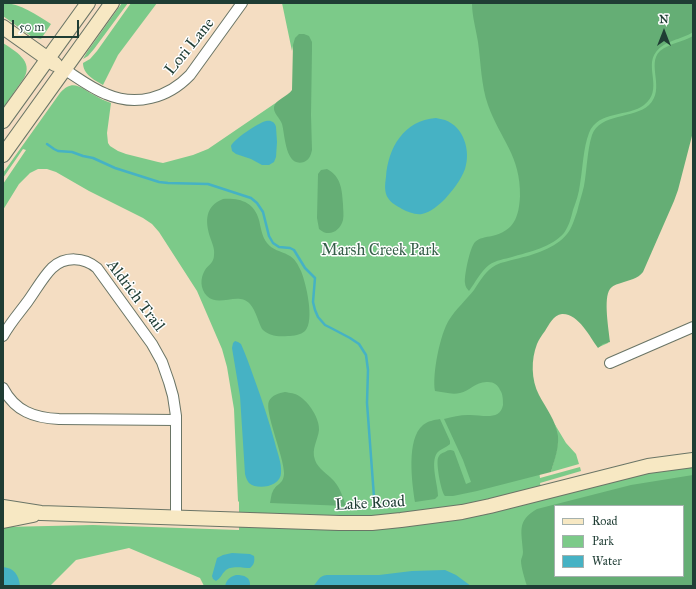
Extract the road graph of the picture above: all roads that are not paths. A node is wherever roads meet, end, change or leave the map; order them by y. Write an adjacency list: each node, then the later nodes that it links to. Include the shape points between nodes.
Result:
1 (88, 3): 5 (street)
2 (112, 3): 6 (street)
3 (242, 3): 6 (street, Lori Lane, via 190,75 174,89 159,96 140,100 115,98 96,90)
4 (3, 27): 5 (street)
5 (48, 59): 6 (street); 7 (street)
6 (64, 69): 8 (street)
7 (3, 121)
8 (3, 155)
9 (693, 327): 11 (street)
10 (3, 336): 13 (street, Aldrich Trail, via 53,267 70,260 80,259 89,262 98,268 157,352 169,382)
11 (610, 363)
12 (3, 388): 13 (street, via 20,408 40,418)
13 (176, 420): 17 (street, Aldrich Trail)
14 (693, 460): 17 (street, Lake Road, via 648,466 490,506 401,520 340,523)
15 (3, 507): 16 (street, Lake Road)
16 (41, 513): 17 (street, Lake Road); 18 (street, Lake Road)
17 (176, 517)
18 (3, 521)

